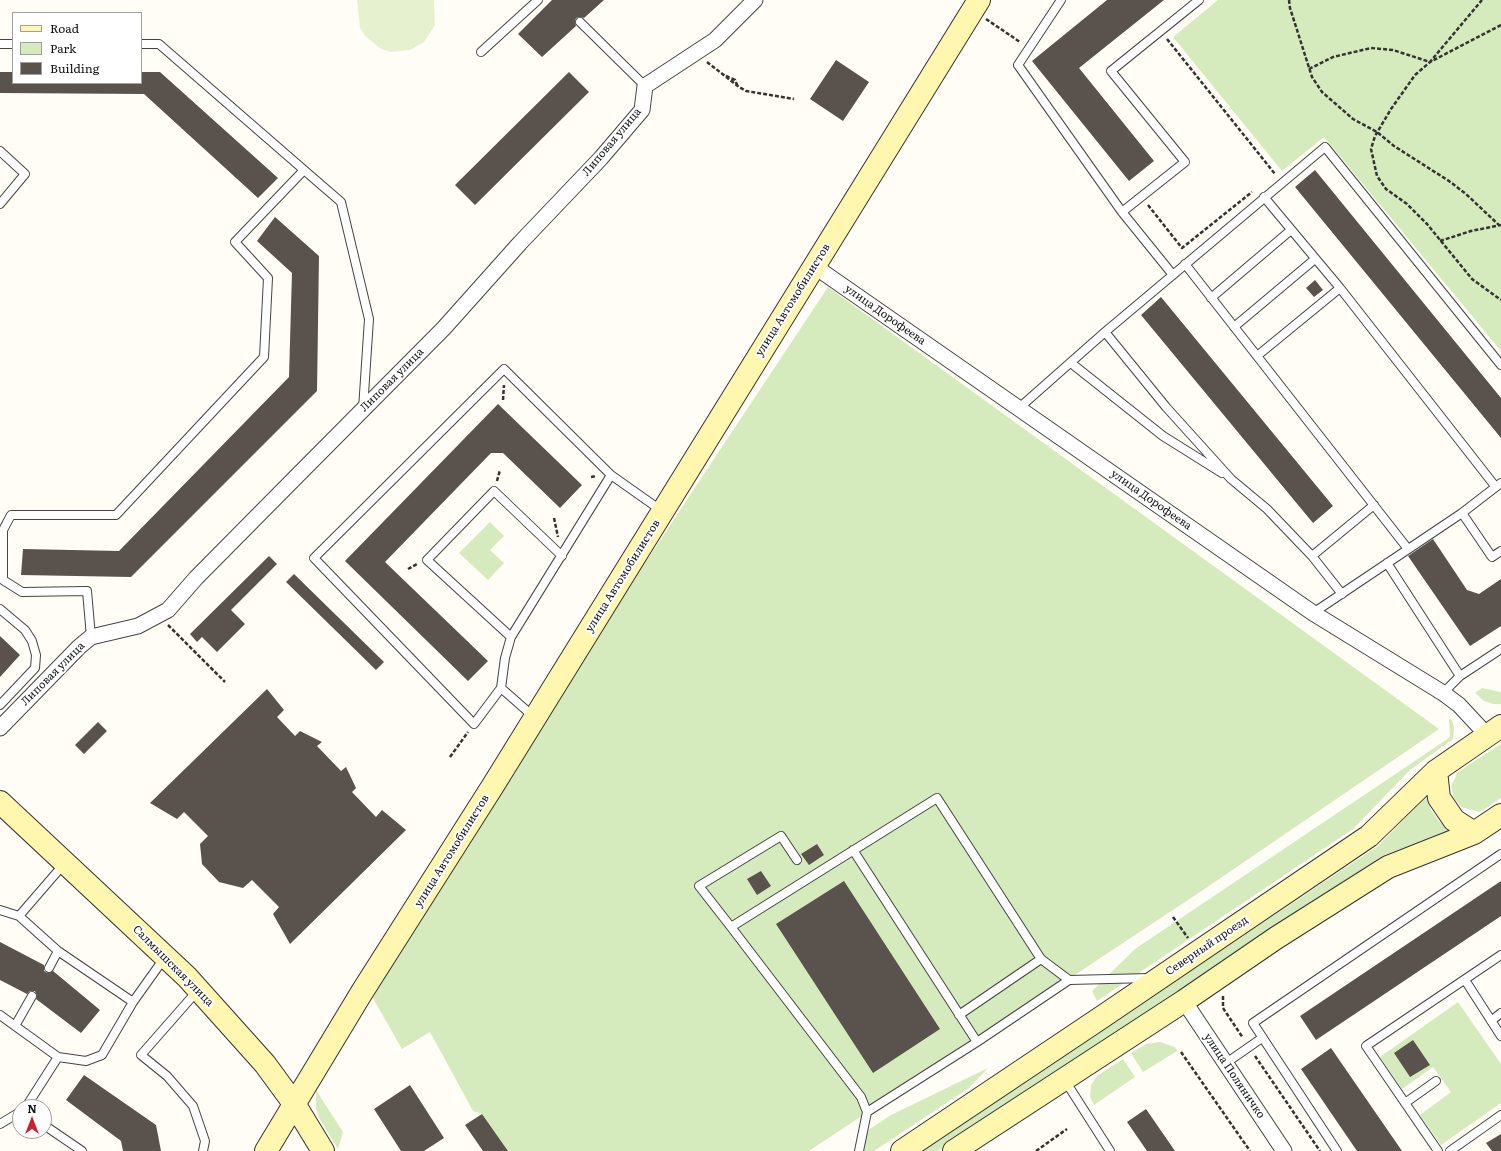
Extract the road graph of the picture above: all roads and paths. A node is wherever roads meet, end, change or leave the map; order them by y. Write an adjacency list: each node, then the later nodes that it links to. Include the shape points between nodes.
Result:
1 (538, 0): 15 (lane)
2 (755, 0): 16 (street, via 715,40)
3 (1061, 0): 14 (lane)
4 (1199, 0): 10 (lane)
5 (1290, 0): 18 (path)
6 (1482, 0): 17 (path)
7 (976, 5): 14 (path); 37 (main road, улица Автомобилистов)
8 (580, 22): 20 (lane)
9 (1501, 25): 17 (path)
10 (1161, 31): 26 (path, via 1275,174); 28 (lane, via 1112,71 1185,162)
11 (0, 44): 12 (lane)
12 (12, 44)
13 (142, 44): 25 (lane, via 159,44)
14 (1029, 48): 31 (lane, via 1018,65)
15 (482, 52)
16 (696, 53): 19 (path); 20 (street)
17 (1430, 62): 18 (path, via 1393,50 1371,48 1333,57); 23 (path, via 1411,81)
18 (1309, 69): 23 (path, via 1322,92 1353,119)
19 (724, 75): 21 (path); 21 (path, via 734,80)
20 (645, 86): 48 (street, Липовая улица, via 642,110 601,158 444,328)
21 (739, 87): 22 (path, via 746,91)
22 (794, 99)
23 (1377, 132): 32 (path, via 1394,146 1449,181); 34 (path, via 1371,150 1377,176 1386,189 1407,204)
24 (0, 151): 30 (lane, via 25,174)
25 (304, 170): 48 (lane, via 340,202 369,319); 64 (lane, via 236,242 268,278 264,357 116,515 11,515 3,530 3,580 22,592 87,591)
26 (1269, 178)
27 (1257, 188): 28 (path, via 1182,248)
28 (1142, 197): 31 (lane)
29 (1264, 197): 33 (lane); 36 (lane); 46 (lane, via 1325,147)
30 (0, 204)
31 (1122, 212): 38 (lane)
32 (1500, 226): 34 (path, via 1471,231)
33 (1291, 230): 35 (lane); 40 (lane)
34 (1440, 241): 41 (path, via 1472,279)
35 (1315, 259): 39 (lane); 42 (lane)
36 (1185, 264): 38 (lane); 40 (lane)
37 (814, 266): 47 (street, улица Дорофеева); 53 (main road, улица Автомобилистов)
38 (1172, 275): 43 (lane)
39 (1340, 288): 44 (lane); 51 (lane)
40 (1211, 298): 42 (lane)
41 (1501, 300)
42 (1234, 327): 44 (lane)
43 (1105, 332): 45 (lane); 50 (lane, via 1166,407)
44 (1257, 356): 52 (lane)
45 (1072, 363): 47 (lane); 50 (lane, via 1163,436)
46 (1501, 365)
47 (1019, 408): 62 (street, улица Дорофеева)
48 (363, 409): 64 (street, Липовая улица, via 196,578 168,610 138,626)
49 (611, 475): 53 (lane); 57 (lane); 73 (lane, via 504,369 314,558)
50 (1231, 479): 58 (lane, via 1267,510)
51 (1498, 484): 54 (lane)
52 (1374, 505): 55 (lane); 58 (lane)
53 (662, 511): 72 (main road, улица Автомобилистов)
54 (1462, 513): 55 (lane); 56 (lane, via 1492,557)
55 (1408, 549): 59 (lane)
56 (1501, 551)
57 (562, 556): 65 (lane); 65 (lane, via 494,491 427,560)
58 (1312, 556): 60 (lane)
59 (1387, 563): 60 (lane); 67 (lane)
60 (1342, 594): 62 (lane)
61 (0, 609): 71 (lane, via 25,630 36,654 35,668)
62 (1313, 614): 70 (street, улица Дорофеева)
63 (173, 631): 68 (path)
64 (91, 637): 74 (street, Липовая улица)
65 (511, 637): 69 (lane)
66 (1501, 649): 67 (lane)
67 (1460, 676): 70 (lane)
68 (225, 682)
69 (501, 688): 72 (lane); 73 (lane)
70 (1443, 693): 75 (street, улица Дорофеева)
71 (0, 705)
72 (535, 718): 119 (main road, улица Автомобилистов, via 362,992)
73 (474, 724): 76 (path)
74 (0, 728)
75 (1494, 730): 77 (main road, Северный проезд)
76 (450, 757)
77 (1436, 771): 80 (main road, via 1439,798 1454,820); 95 (main road, Северный проезд, via 1369,836)
78 (0, 802): 84 (main road, Салмышская улица)
79 (1501, 815): 80 (main road)
80 (1474, 833): 101 (main road, via 1388,867 1276,938)
81 (853, 850): 88 (lane); 93 (lane, via 937,798); 104 (lane)
82 (1501, 854): 109 (lane, via 1253,1023)
83 (797, 860): 88 (lane, via 782,836 699,886)
84 (65, 863): 86 (lane); 92 (main road, Салмышская улица)
85 (0, 910): 86 (lane)
86 (20, 916): 90 (lane)
87 (1173, 917): 89 (path)
88 (731, 927): 120 (lane, via 861,1097)
89 (1188, 939)
90 (58, 951): 94 (lane); 102 (lane)
91 (1501, 955): 97 (lane)
92 (165, 956): 98 (main road, Салмышская улица); 102 (lane)
93 (1041, 959): 96 (lane); 104 (lane)
94 (49, 968)
95 (1160, 978): 96 (lane); 131 (main road, Северный проезд)
96 (1069, 980): 110 (lane)
97 (1465, 980): 106 (lane); 118 (lane, via 1366,1046)
98 (198, 990): 119 (main road, Салмышская улица, via 265,1064); 127 (lane, via 141,1055 167,1076 193,1106 206,1141)
99 (1224, 990): 111 (path, via 1223,1008)
100 (32, 996): 107 (lane)
101 (1184, 1001): 114 (street, улица Поляничко); 115 (main road)
102 (133, 1002): 113 (lane, via 102,1055 86,1061)
103 (1501, 1013): 106 (lane)
104 (959, 1014): 110 (lane)
105 (0, 1015): 107 (lane)
106 (1491, 1021): 108 (lane)
107 (15, 1026): 113 (lane)
108 (1501, 1036)
109 (1262, 1038): 111 (lane); 138 (lane)
110 (977, 1042): 120 (lane)
111 (1249, 1047): 114 (lane); 137 (path)
112 (1181, 1052): 135 (path)
113 (58, 1057): 117 (lane)
114 (1226, 1063): 136 (street, улица Поляничко)
115 (1064, 1079): 132 (main road); 134 (lane)
116 (1436, 1081): 118 (lane)
117 (31, 1099)
118 (1405, 1103): 139 (lane)
119 (295, 1104): 128 (main road, улица Автомобилистов); 129 (main road, Салмышская улица)
120 (867, 1112): 130 (lane)
121 (1501, 1115): 140 (lane)
122 (12, 1117): 123 (lane)
123 (0, 1124)
124 (1067, 1129): 133 (path)
125 (52, 1130): 126 (lane)
126 (82, 1151)
127 (203, 1151)
128 (266, 1151)
129 (323, 1151)
130 (859, 1151)
131 (902, 1151)
132 (954, 1151)
133 (1036, 1151)
134 (1110, 1151)
135 (1250, 1151)
136 (1284, 1151)
137 (1320, 1151)
138 (1337, 1151)
139 (1438, 1151)
140 (1450, 1151)

